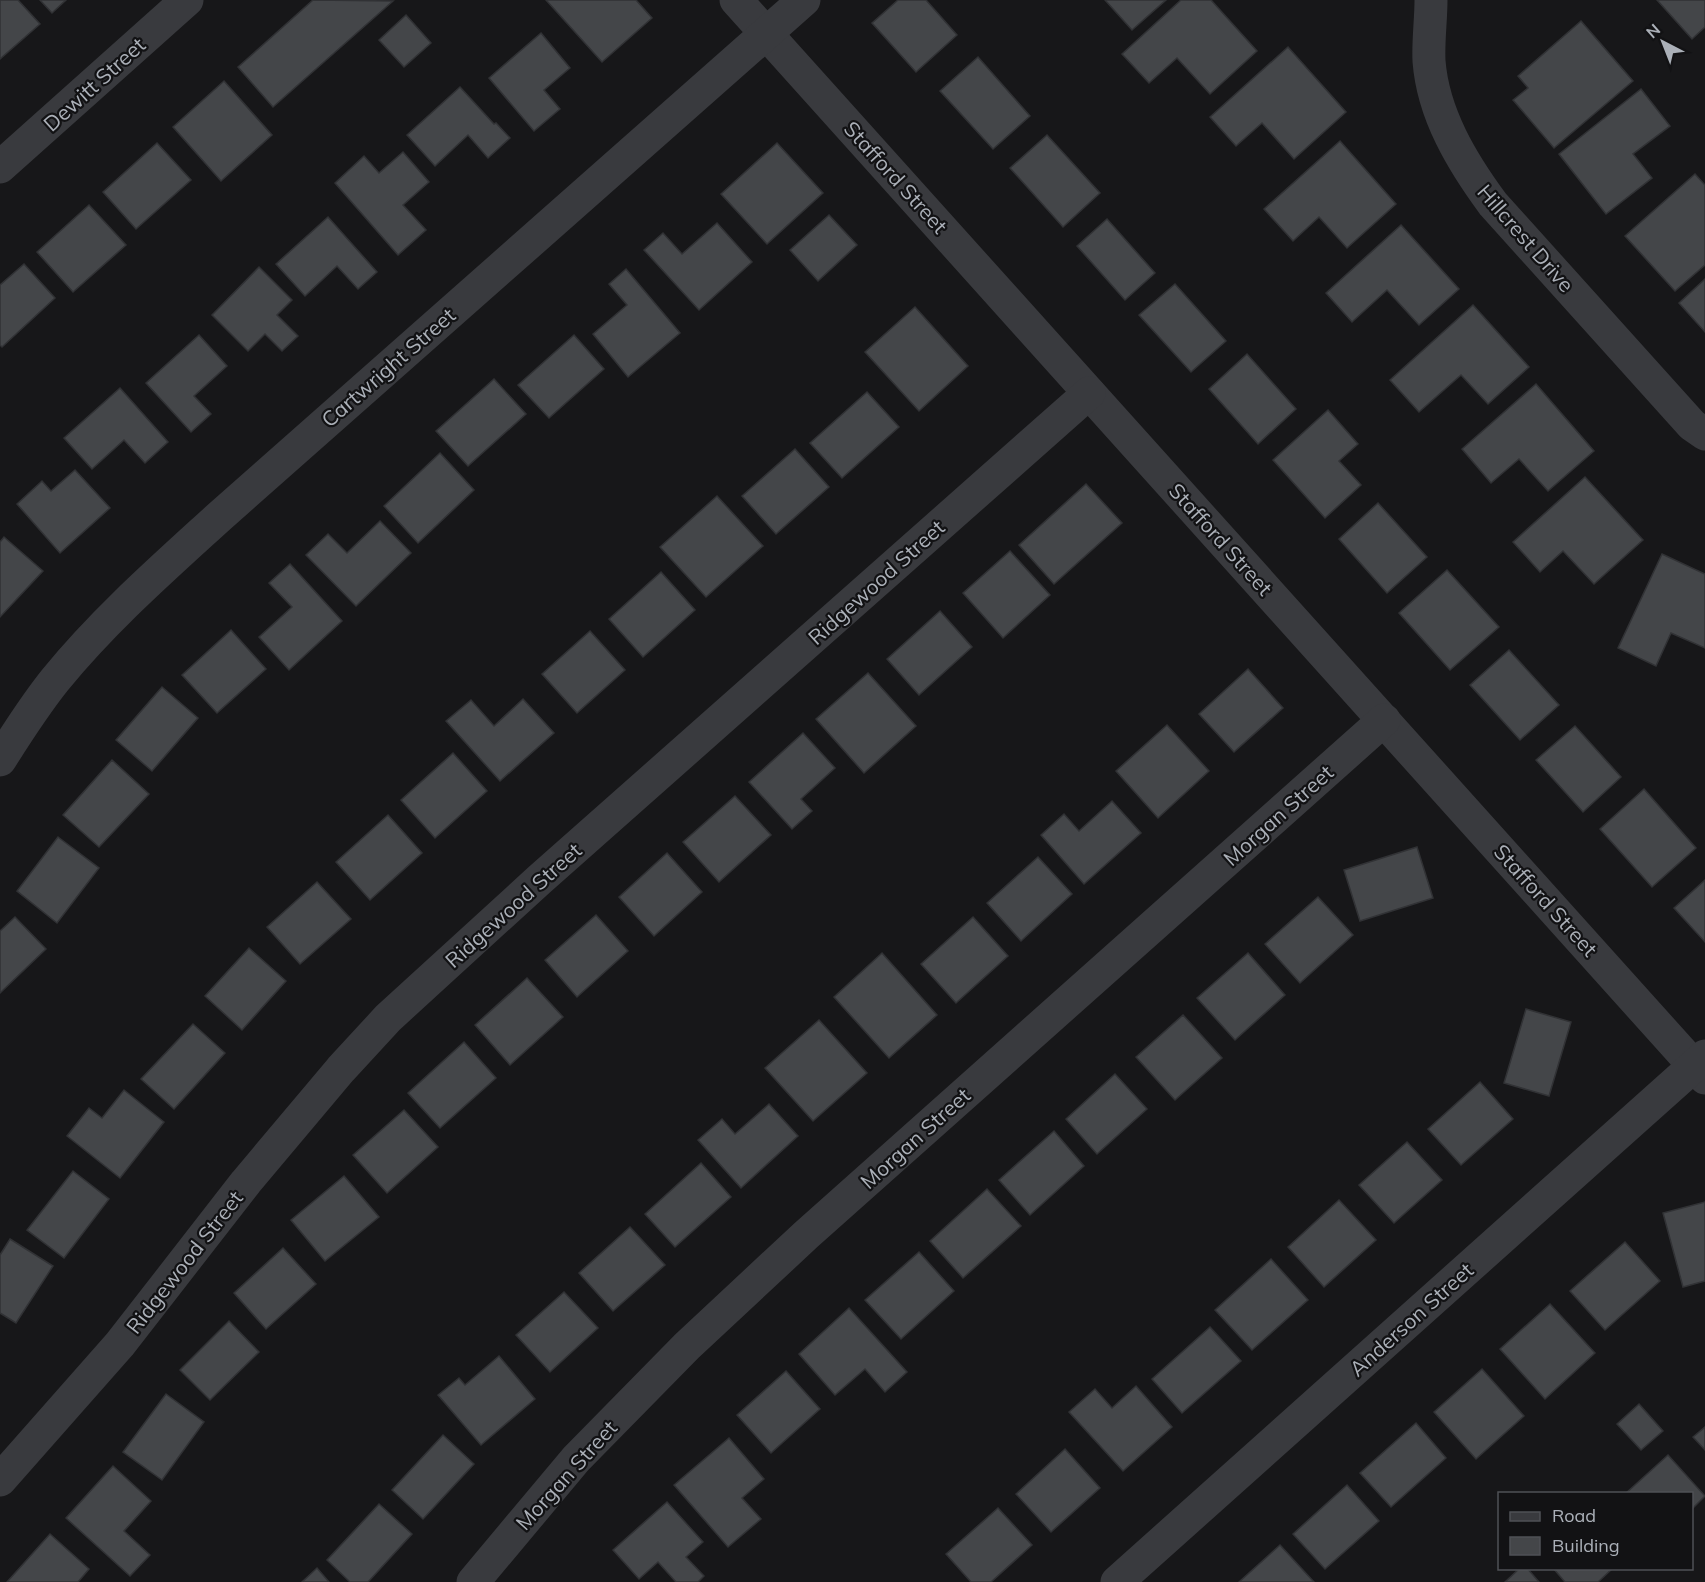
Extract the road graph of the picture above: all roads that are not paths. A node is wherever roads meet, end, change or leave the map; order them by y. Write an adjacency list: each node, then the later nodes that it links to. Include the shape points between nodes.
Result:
1 (187, 0): 6 (street, Dewitt Street)
2 (736, 0): 5 (street, Stafford Street)
3 (804, 0): 5 (street, Cartwright Street)
4 (1431, 0): 8 (street, Hillcrest Drive, via 1429,61 1437,98 1469,172 1493,204 1692,425)
5 (767, 34): 7 (street, Stafford Street); 10 (street, Cartwright Street, via 163,568 54,681)
6 (0, 167)
7 (1089, 393): 9 (street, Stafford Street); 12 (street, Ridgewood Street, via 388,1018 246,1182 120,1344)
8 (1705, 434)
9 (1384, 720): 11 (street, Stafford Street); 13 (street, Morgan Street, via 806,1235 687,1346 576,1460)
10 (0, 760)
11 (1701, 1066): 14 (street, Anderson Street)
12 (0, 1480)
13 (473, 1582)
14 (1117, 1582)

